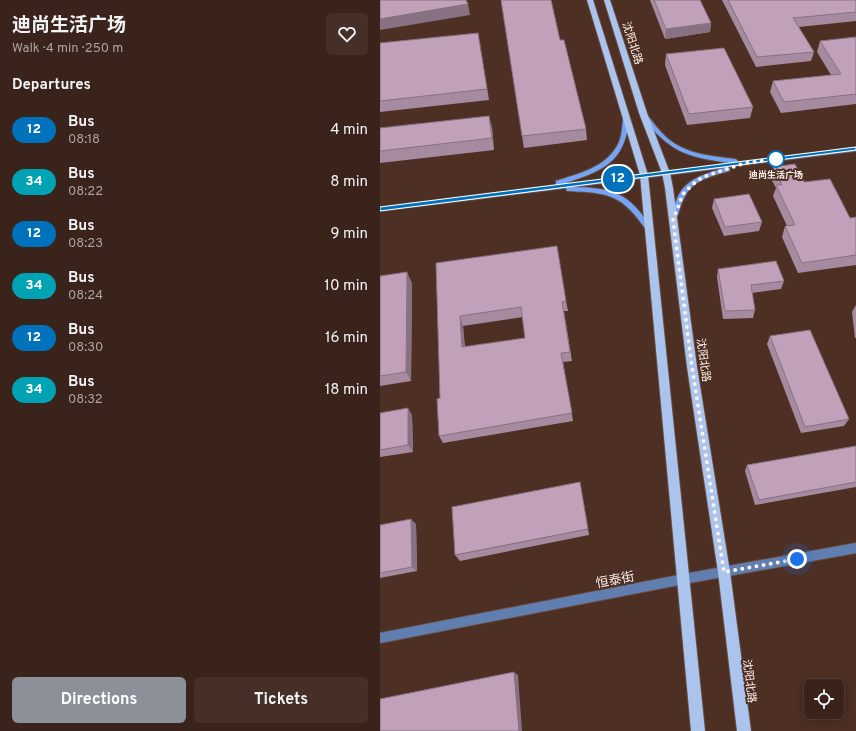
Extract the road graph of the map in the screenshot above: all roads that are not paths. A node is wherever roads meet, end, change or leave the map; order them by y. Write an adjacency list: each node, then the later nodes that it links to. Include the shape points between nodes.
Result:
1 (590, 0): 4 (main road)
2 (607, 0): 3 (main road, 沈阳北路)
3 (643, 113): 6 (main road, via 666,141 680,149 700,156); 7 (main road, 沈阳北路)
4 (626, 115): 8 (main road); 9 (main road, via 626,133 620,148 610,159 599,168)
5 (856, 149): 6 (main road)
6 (745, 163): 7 (main road); 11 (main road, via 703,177 693,184 683,194)
7 (666, 173): 8 (main road); 11 (main road, 沈阳北路)
8 (644, 175): 9 (main road); 12 (main road)
9 (541, 188): 10 (main road); 12 (main road, via 597,189 617,195 630,203)
10 (380, 209)
11 (673, 220): 14 (main road, 沈阳北路, via 692,367)
12 (650, 230): 15 (main road)
13 (856, 548): 14 (street, 恒泰街)
14 (724, 572): 15 (street, 恒泰街); 18 (main road, 沈阳北路)
15 (684, 579): 16 (street, 恒泰街); 17 (main road)
16 (380, 638)
17 (698, 731)
18 (744, 731)

